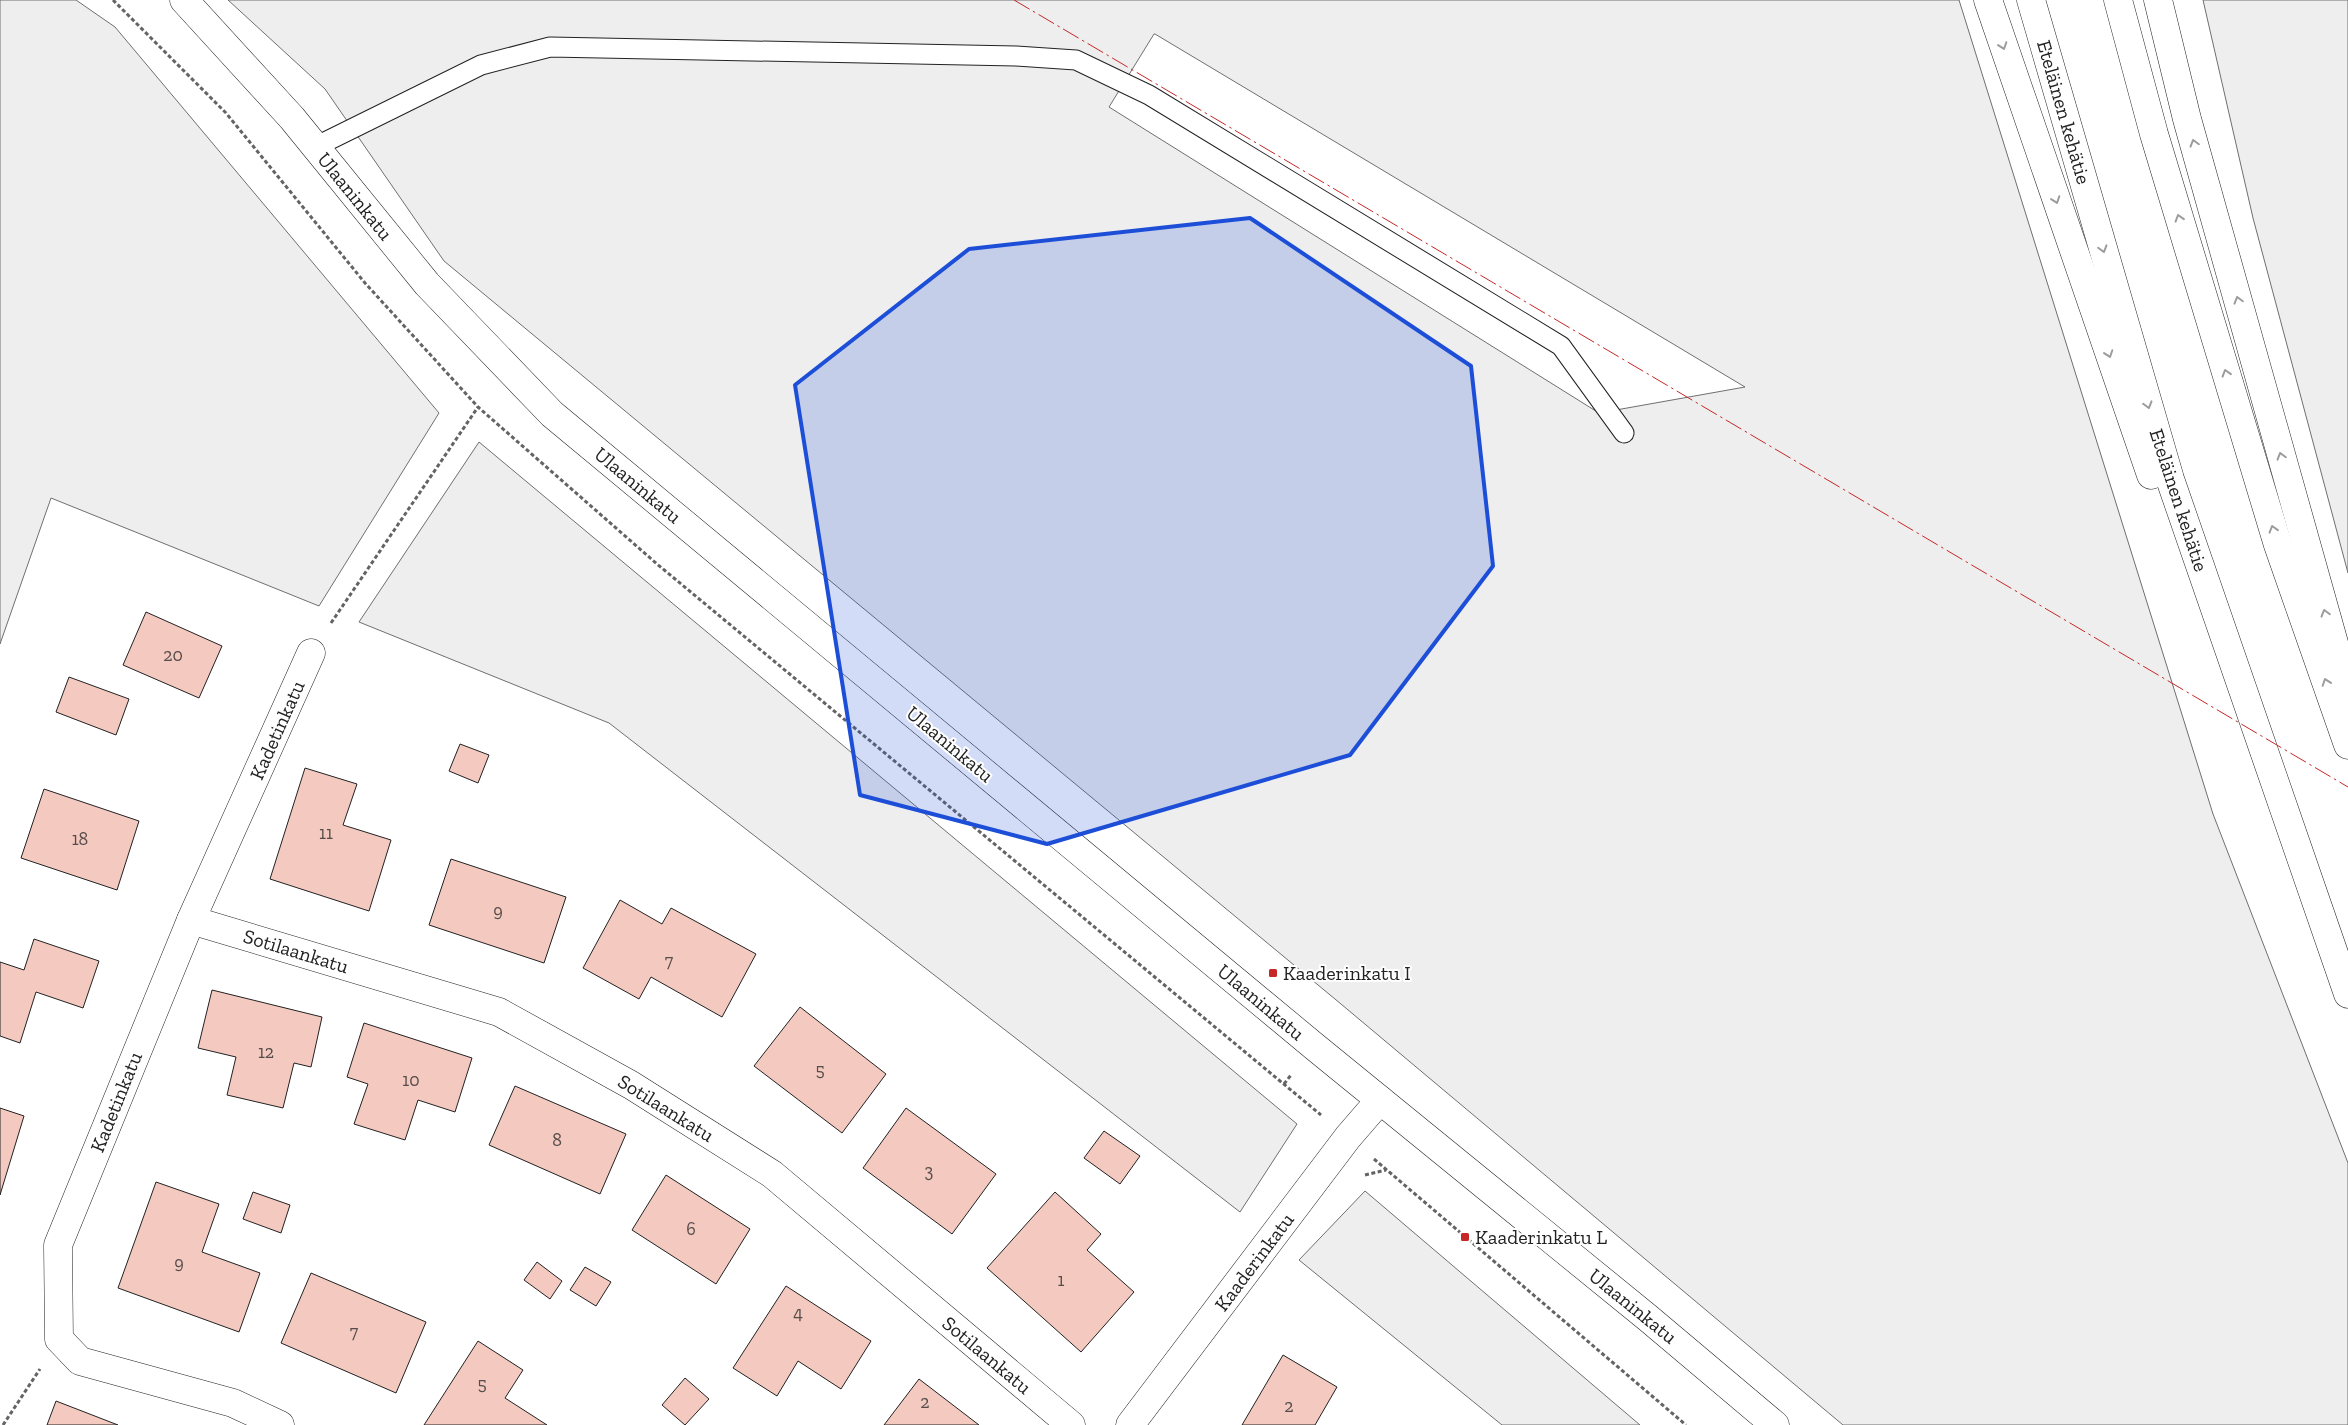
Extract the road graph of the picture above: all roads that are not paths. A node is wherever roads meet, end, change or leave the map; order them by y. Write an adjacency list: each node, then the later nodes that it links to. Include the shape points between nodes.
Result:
1 (184, 0): 6 (main road, Ulaaninkatu)
2 (1988, 0): 12 (main road, one-way to 12, via 2172,536)
3 (2031, 0): 12 (main road, Eteläinen kehätie, one-way to 12, via 2170,479)
4 (2119, 4): 10 (main road, one-way to 4, via 2278,545 2154,134)
5 (2159, 7): 9 (main road, one-way to 5)
6 (315, 147): 7 (lane, via 481,65 550,47 1076,60 1149,96 1561,346); 13 (main road, Ulaaninkatu, via 427,284 552,414)
7 (1624, 433)
8 (311, 653): 11 (main road, Kadetinkatu)
9 (2348, 694)
10 (2348, 745)
11 (191, 920): 14 (main road, Kadetinkatu, via 58,1245 59,1339 80,1360 233,1403); 15 (main road, Sotilaankatu, via 499,1012 631,1085 772,1174)
12 (2345, 987)
13 (1380, 1100): 16 (main road, Kaaderinkatu, via 1348,1137); 17 (main road, Ulaaninkatu)
14 (280, 1425)
15 (1071, 1425)
16 (1130, 1425)
17 (1775, 1425)

